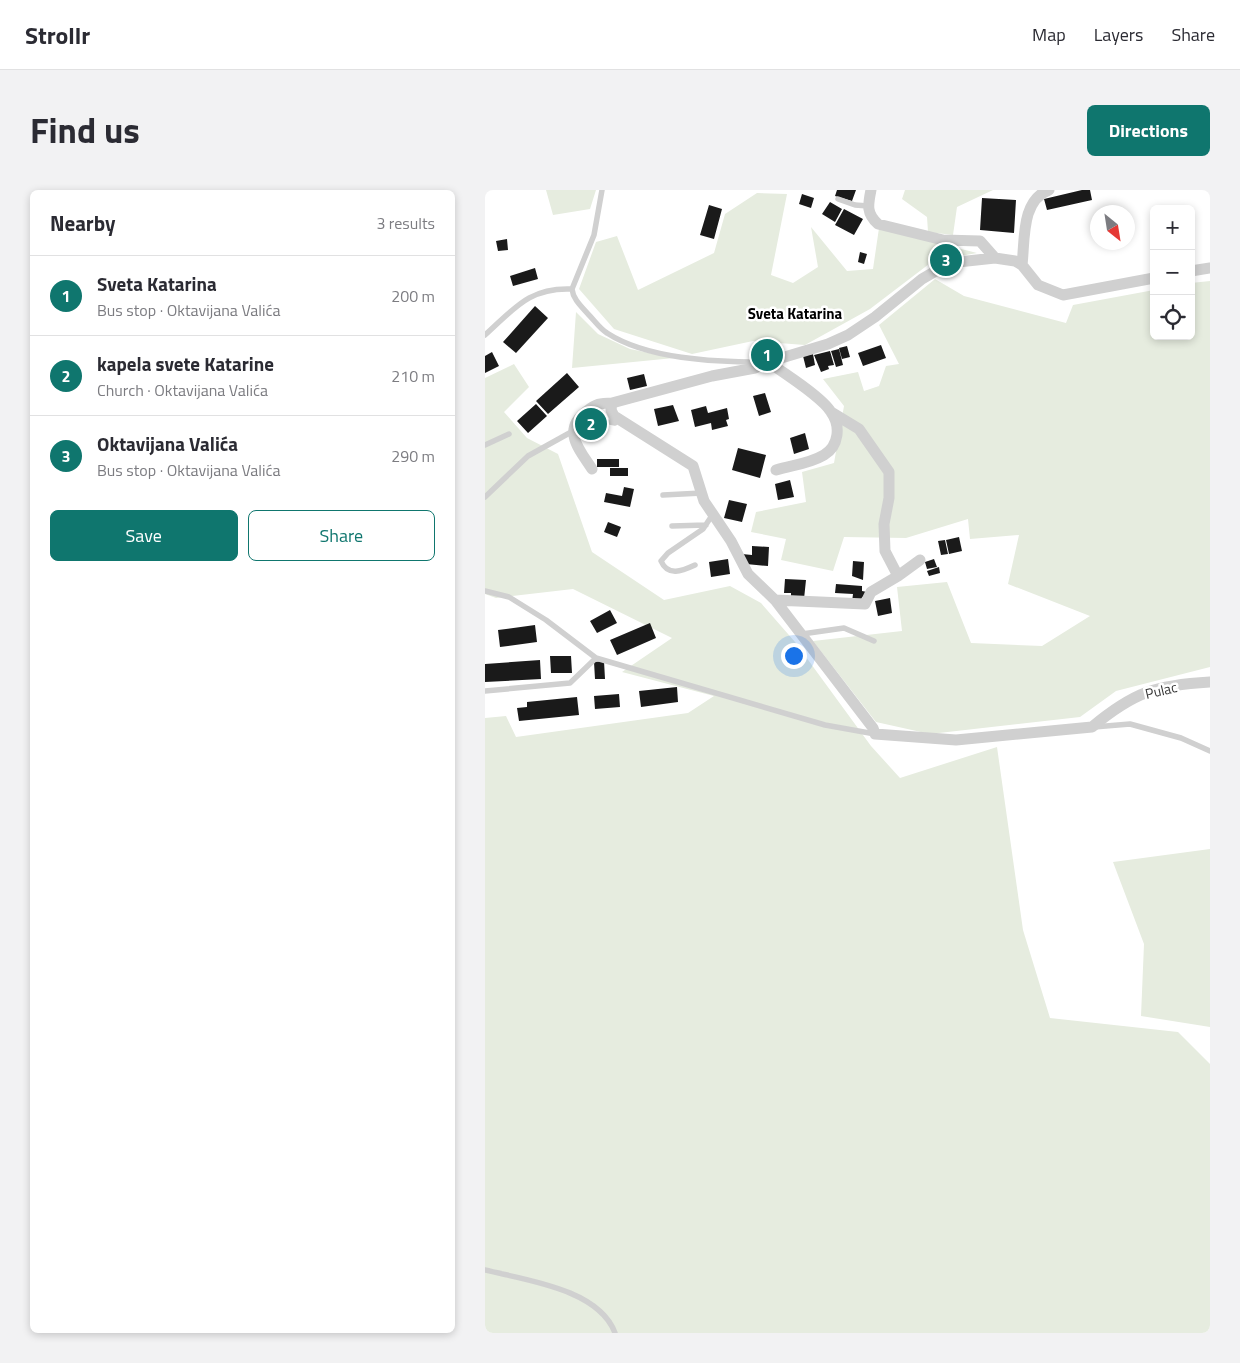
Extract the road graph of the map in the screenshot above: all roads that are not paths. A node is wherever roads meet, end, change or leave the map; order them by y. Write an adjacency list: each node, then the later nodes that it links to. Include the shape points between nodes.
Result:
1 (602, 190): 11 (lane, via 594,235)
2 (871, 190): 5 (street)
3 (1049, 190): 7 (street, via 1030,207)
4 (838, 199): 5 (lane)
5 (868, 206): 6 (street, via 871,217 879,224 943,240 980,241)
6 (995, 258): 7 (street); 13 (street, via 946,265 922,279 875,318 848,335)
7 (1022, 265): 10 (street, via 1038,285 1063,295)
8 (1210, 268): 9 (street)
9 (1195, 270)
10 (1150, 279)
11 (572, 289): 12 (lane, via 554,288 527,297); 13 (lane, via 573,296 605,332 630,345 679,357)
12 (485, 336)
13 (768, 362): 14 (street); 15 (street)
14 (612, 403): 16 (street, via 599,403 577,419); 21 (street, via 614,420 693,466)
15 (831, 412): 20 (street, via 838,432 834,446 825,455 809,462); 29 (street, via 859,429 889,472 885,551)
16 (573, 430): 19 (street, via 578,448); 23 (lane, via 529,456)
17 (509, 434): 18 (lane)
18 (485, 445)
19 (592, 470)
20 (776, 470)
21 (702, 493): 22 (lane); 24 (street)
22 (663, 495)
23 (485, 497)
24 (713, 514): 25 (lane); 31 (street, via 748,574)
25 (706, 525): 26 (lane); 28 (lane, via 668,552 661,562 671,572)
26 (673, 526)
27 (920, 560): 29 (street)
28 (695, 565)
29 (898, 576): 31 (street, via 871,592 865,604)
30 (485, 591): 34 (lane, via 509,597)
31 (775, 600): 32 (street)
32 (801, 634): 33 (lane, via 844,628); 38 (street)
33 (874, 641)
34 (596, 658): 36 (lane, via 570,683); 38 (lane, via 825,724)
35 (1210, 682): 37 (street, Pulac, via 1143,692)
36 (485, 691)
37 (1092, 727): 38 (street, via 955,740); 39 (lane, via 1130,724 1181,738)
38 (875, 734)
39 (1210, 751)
40 (485, 1270): 41 (lane, via 575,1295 600,1311)
41 (615, 1333)

